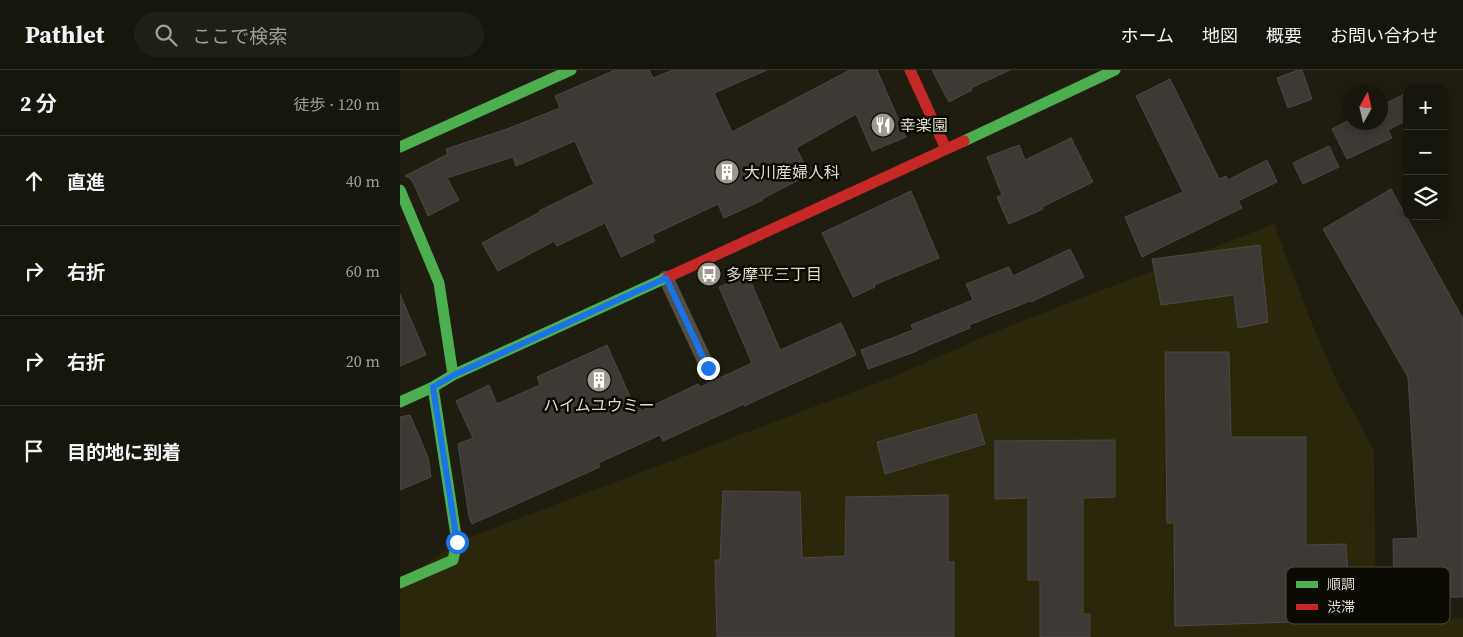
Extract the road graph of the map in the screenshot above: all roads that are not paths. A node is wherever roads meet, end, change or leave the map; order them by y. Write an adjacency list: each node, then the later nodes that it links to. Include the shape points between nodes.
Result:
1 (571, 70): 4 (street)
2 (910, 70): 5 (street)
3 (1115, 70): 5 (street)
4 (400, 147)
5 (946, 149): 7 (street)
6 (400, 190): 9 (street, via 439,283)
7 (666, 278): 8 (lane); 9 (street)
8 (708, 368)
9 (454, 375): 10 (street)
10 (433, 387): 11 (street); 12 (street, via 457,542 452,560)
11 (400, 402)
12 (400, 583)

